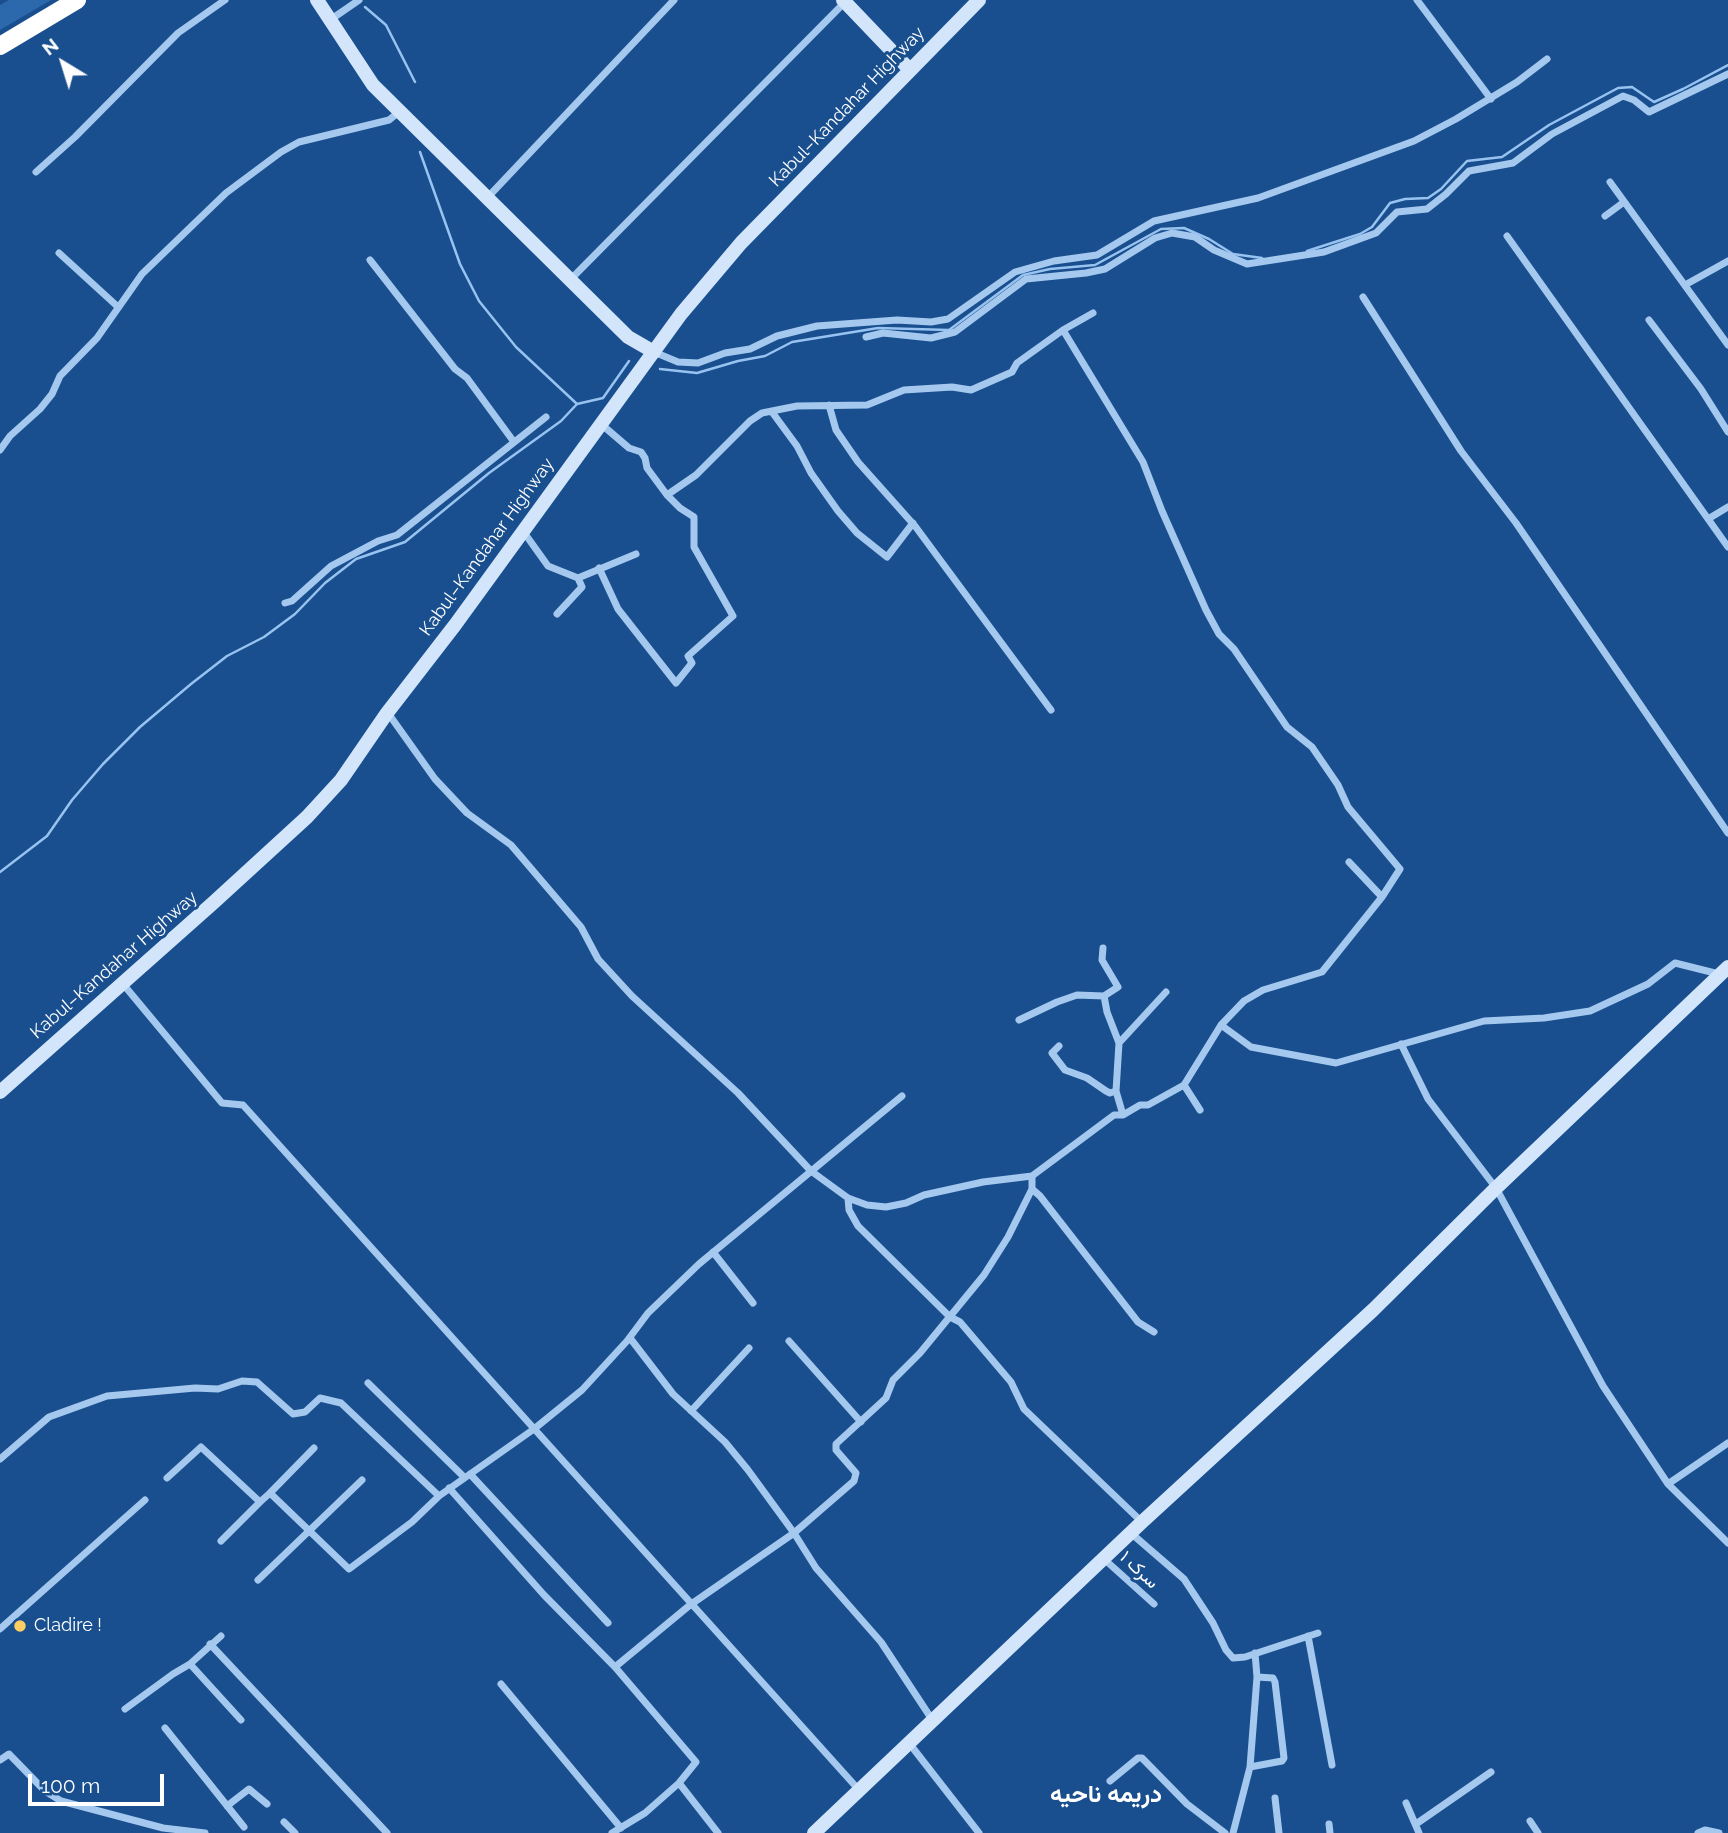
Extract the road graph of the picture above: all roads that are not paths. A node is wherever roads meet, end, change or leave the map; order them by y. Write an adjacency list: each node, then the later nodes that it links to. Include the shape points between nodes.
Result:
1 (77, 0): 10 (highway)
2 (225, 0): 16 (street, via 178,33)
3 (317, 0): 9 (main road)
4 (359, 0): 9 (street)
5 (674, 0): 18 (street)
6 (979, 0): 12 (main road, Kabul–Kandahar Highway)
7 (1417, 0): 14 (street)
8 (844, 1): 12 (main road); 26 (street)
9 (330, 20): 15 (main road, via 373,85)
10 (0, 46)
11 (1547, 59): 14 (street)
12 (910, 70): 38 (main road, Kabul–Kandahar Highway, via 741,243)
13 (1728, 74): 27 (street, via 1649,112 1623,96 1552,134 1513,163 1469,171 1427,209 1397,212 1376,233 1324,252 1247,264 1195,237 1172,233 1155,238 1105,269)
14 (1491, 99): 25 (street, via 1414,141 1271,193 1154,221 1097,255)
15 (399, 111): 18 (main road); 30 (street, via 389,120 299,142 281,152 189,226)
16 (36, 172)
17 (1610, 182): 19 (street)
18 (488, 197): 26 (main road)
19 (1625, 202): 20 (street); 28 (street)
20 (1605, 216)
21 (1507, 236): 48 (street)
22 (59, 253): 30 (street)
23 (370, 260): 44 (street)
24 (1728, 261): 28 (street)
25 (1021, 270): 27 (street); 32 (street)
26 (571, 279): 38 (main road, via 628,337)
27 (1026, 279): 35 (street)
28 (1685, 285): 37 (street)
29 (1363, 297): 59 (street, via 1461,451 1516,523)
30 (117, 306): 45 (street, via 97,338 60,376 40,409)
31 (1093, 313): 34 (street)
32 (943, 320): 35 (street); 38 (street, via 817,326 698,363 678,362)
33 (1649, 320): 43 (street)
34 (1063, 330): 39 (street, via 1017,362 1012,372 971,390 904,390 867,405); 61 (street, via 1143,462 1219,634 1287,727 1312,747 1348,807 1399,866)
35 (952, 333): 36 (street, via 931,338 883,333)
36 (866, 337)
37 (1728, 345)
38 (654, 352): 42 (main road, Kabul–Kandahar Highway)
39 (829, 405): 40 (street); 49 (street, via 836,429 858,462)
40 (772, 412): 46 (street, via 750,421 696,475); 49 (street, via 838,511 887,557)
41 (546, 416): 44 (street)
42 (600, 424): 46 (street, via 641,453); 50 (main road, Kabul–Kandahar Highway)
43 (1728, 432)
44 (514, 442): 55 (street, via 397,535 331,566)
45 (0, 450)
46 (667, 495): 53 (street, via 694,517 694,547 733,616 688,656 692,663 676,683 618,609)
47 (1728, 506): 48 (street)
48 (1707, 519): 51 (street)
49 (913, 523): 57 (street)
50 (523, 530): 54 (street, via 548,566); 58 (main road, Kabul–Kandahar Highway)
51 (1728, 547)
52 (636, 554): 53 (street)
53 (599, 568): 54 (street)
54 (578, 578): 56 (street, via 582,587)
55 (285, 603)
56 (557, 614)
57 (1051, 710)
58 (387, 713): 64 (main road, Kabul–Kandahar Highway, via 341,780 307,817); 78 (street, via 435,779 467,813 511,845 632,996 738,1093)
59 (1728, 833)
60 (1349, 862): 61 (street)
61 (1382, 897): 68 (street, via 1322,972 1263,990 1244,1001)
62 (1103, 948): 66 (street, via 1102,960 1118,987)
63 (1724, 971): 70 (street, via 1675,963 1648,984 1590,1011 1484,1021); 80 (main road)
64 (122, 983): 74 (main road, Kabul–Kandahar Highway); 93 (street, via 222,1103 243,1105)
65 (1166, 992): 69 (street)
66 (1104, 996): 67 (street, via 1077,995); 69 (street)
67 (1018, 1020)
68 (1221, 1026): 70 (street, via 1251,1047 1336,1063); 72 (street)
69 (1119, 1043): 73 (street)
70 (1401, 1044): 80 (street, via 1428,1099)
71 (1059, 1046): 73 (street, via 1052,1052 1065,1070 1110,1093)
72 (1184, 1085): 76 (street); 77 (street)
73 (1116, 1091): 77 (street)
74 (0, 1092)
75 (902, 1097): 78 (street)
76 (1200, 1110)
77 (1123, 1115): 79 (street, via 1114,1115)
78 (811, 1171): 82 (street); 83 (street)
79 (1032, 1176): 81 (street); 82 (street, via 983,1182 886,1207)
80 (1496, 1188): 100 (street, via 1603,1386); 106 (main road, via 1363,1319)
81 (1032, 1189): 85 (street, via 1009,1237); 86 (street, via 1138,1322)
82 (848, 1198): 85 (street, via 858,1226)
83 (713, 1252): 84 (street); 87 (street, via 648,1313)
84 (752, 1303)
85 (950, 1317): 92 (street, via 892,1380 886,1398); 106 (street, via 960,1322 1011,1382 1024,1409)
86 (1154, 1332)
87 (629, 1338): 91 (street); 93 (street, via 582,1390)
88 (789, 1341): 92 (street)
89 (749, 1348): 91 (street)
90 (368, 1383): 97 (street)
91 (691, 1411): 108 (street, via 725,1442)
92 (861, 1422): 108 (street, via 835,1447 856,1478)
93 (534, 1429): 97 (street); 115 (street)
94 (1728, 1443): 100 (street)
95 (314, 1448): 102 (street)
96 (0, 1458): 103 (street, via 49,1417 107,1396 257,1382 293,1413 305,1412 320,1398 341,1403)
97 (467, 1476): 101 (street); 116 (street)
98 (167, 1479): 105 (street, via 201,1447)
99 (362, 1480): 107 (street)
100 (1668, 1484): 111 (street)
101 (449, 1488): 103 (street); 124 (street)
102 (270, 1493): 105 (street); 107 (street)
103 (439, 1496): 107 (street, via 349,1569)
104 (145, 1500): 117 (street)
105 (260, 1502): 110 (street)
106 (1142, 1522): 109 (main road)
107 (310, 1532): 113 (street)
108 (794, 1533): 115 (street); 129 (street, via 816,1568 881,1642)
109 (1132, 1534): 112 (main road); 122 (street, via 1184,1579 1233,1658)
110 (221, 1541)
111 (1728, 1543)
112 (1104, 1558): 114 (street, سرک ۱); 129 (main road)
113 (258, 1580)
114 (1154, 1604)
115 (690, 1605): 124 (street); 138 (street)
116 (608, 1623)
117 (0, 1629)
118 (1318, 1633): 120 (street)
119 (221, 1636): 121 (street)
120 (1308, 1636): 122 (street); 133 (street)
121 (210, 1644): 123 (street); 151 (street)
122 (1255, 1653): 125 (street)
123 (190, 1664): 127 (street); 128 (street)
124 (615, 1667): 137 (street, via 693,1758 694,1766)
125 (1256, 1677): 134 (street); 134 (street, via 1275,1682 1284,1758)
126 (501, 1684): 148 (street)
127 (125, 1709)
128 (241, 1720)
129 (933, 1721): 131 (main road)
130 (165, 1728): 142 (street)
131 (909, 1743): 138 (main road); 155 (street)
132 (0, 1760): 149 (street, via 9,1754 61,1801 163,1828)
133 (1332, 1765)
134 (1250, 1767): 157 (street)
135 (1491, 1772): 146 (street)
136 (1110, 1781): 156 (street, via 1142,1758 1187,1804)
137 (679, 1783): 148 (street); 153 (street)
138 (859, 1790): 154 (main road)
139 (1275, 1798): 158 (street)
140 (1406, 1803): 146 (street)
141 (267, 1804): 142 (street, via 249,1789)
142 (227, 1806): 147 (street)
143 (1530, 1821): 161 (street)
144 (284, 1822): 150 (street)
145 (1329, 1824): 159 (street)
146 (1416, 1824): 160 (street)
147 (244, 1827)
148 (621, 1828): 152 (street)
149 (205, 1833)
150 (295, 1833)
151 (387, 1833)
152 (612, 1833)
153 (718, 1833)
154 (814, 1833)
155 (979, 1833)
156 (1226, 1833)
157 (1233, 1833)
158 (1279, 1833)
159 (1329, 1833)
160 (1419, 1833)
161 (1538, 1833)
162 (1699, 1833): 163 (street)
163 (1719, 1833)

